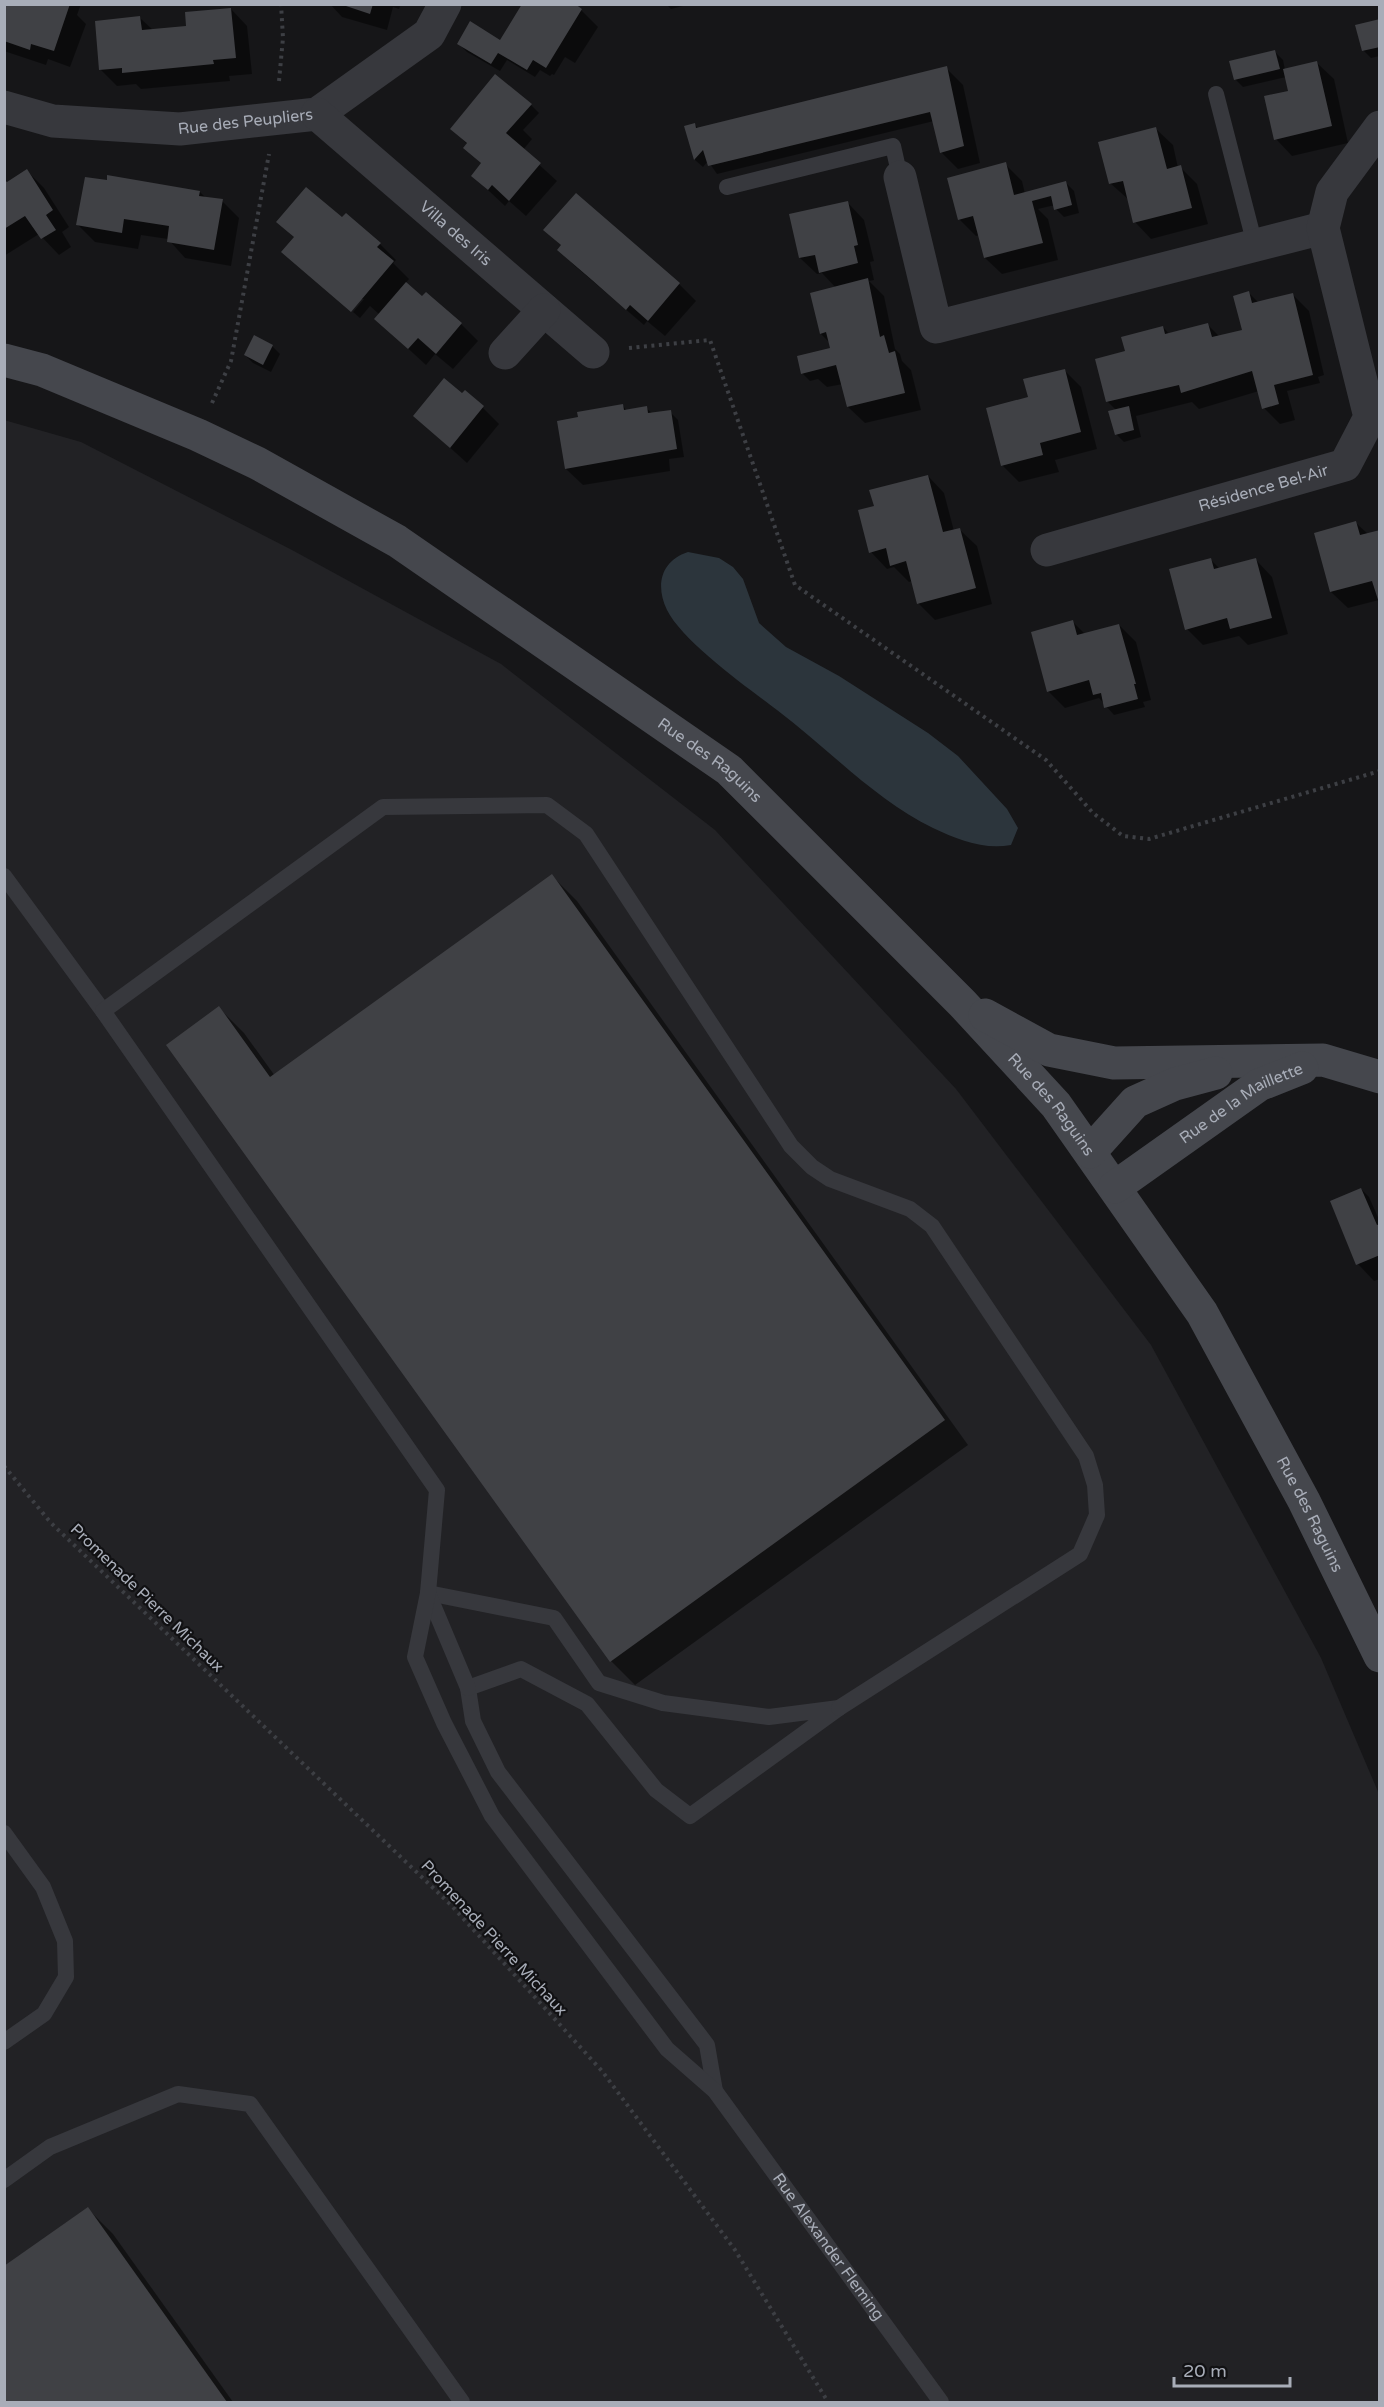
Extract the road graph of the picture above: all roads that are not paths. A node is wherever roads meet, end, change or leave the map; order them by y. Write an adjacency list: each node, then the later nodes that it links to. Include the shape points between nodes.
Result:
1 (445, 4): 4 (street, Rue des Peupliers, via 429,34)
2 (1216, 94): 9 (lane)
3 (4, 107): 4 (street, Rue des Peupliers, via 53,121 180,129)
4 (317, 114): 10 (street, Villa des Iris)
5 (1380, 127): 8 (street, Résidence Bel-Air, via 1332,192)
6 (900, 177): 7 (lane, via 893,146); 9 (street, via 936,327)
7 (727, 187)
8 (1323, 228): 9 (street); 14 (street, Résidence Bel-Air, via 1370,417 1345,465)
9 (1256, 245)
10 (544, 310): 11 (street, Villa des Iris); 12 (street)
11 (593, 352)
12 (505, 353)
13 (4, 360): 16 (street, Rue des Raguins, via 42,370 198,435 257,463 397,541 729,770)
14 (1047, 550)
15 (4, 876): 17 (lane)
16 (962, 1003): 19 (street, via 1049,1050 1093,1059 1114,1063); 21 (street, Rue des Raguins, via 1056,1105)
17 (103, 1011): 23 (lane, via 437,1490); 26 (lane, via 384,807 547,805 586,834 791,1146 830,1179 910,1209 932,1226 1086,1456 1095,1485 1097,1515 1080,1554)
18 (1323, 1060): 19 (street); 20 (street, Rue de la Maillette); 22 (street, Rue de la Maillette, via 1259,1085)
19 (1262, 1061): 21 (street, Rue de la Maillette, via 1176,1084 1134,1102)
20 (1380, 1077)
21 (1090, 1152): 22 (street, Rue des Raguins)
22 (1115, 1187): 24 (street, Rue des Raguins, via 1202,1313 1304,1501)
23 (428, 1593): 25 (lane); 26 (lane, via 554,1618 599,1683 663,1703 769,1717); 29 (lane, via 415,1657 492,1816 667,2049)
24 (1380, 1656)
25 (468, 1688): 26 (lane, via 521,1669 587,1704 656,1790 690,1816); 29 (lane, via 473,1721 498,1772 706,2045)
26 (839, 1708)
27 (4, 1833): 28 (lane, via 43,1887 65,1941 66,1977 44,2014)
28 (4, 2042)
29 (715, 2091): 32 (lane, Rue Alexander Fleming)
30 (4, 2180): 31 (lane, via 50,2147 178,2094 250,2104)
31 (462, 2403)
32 (941, 2403)

